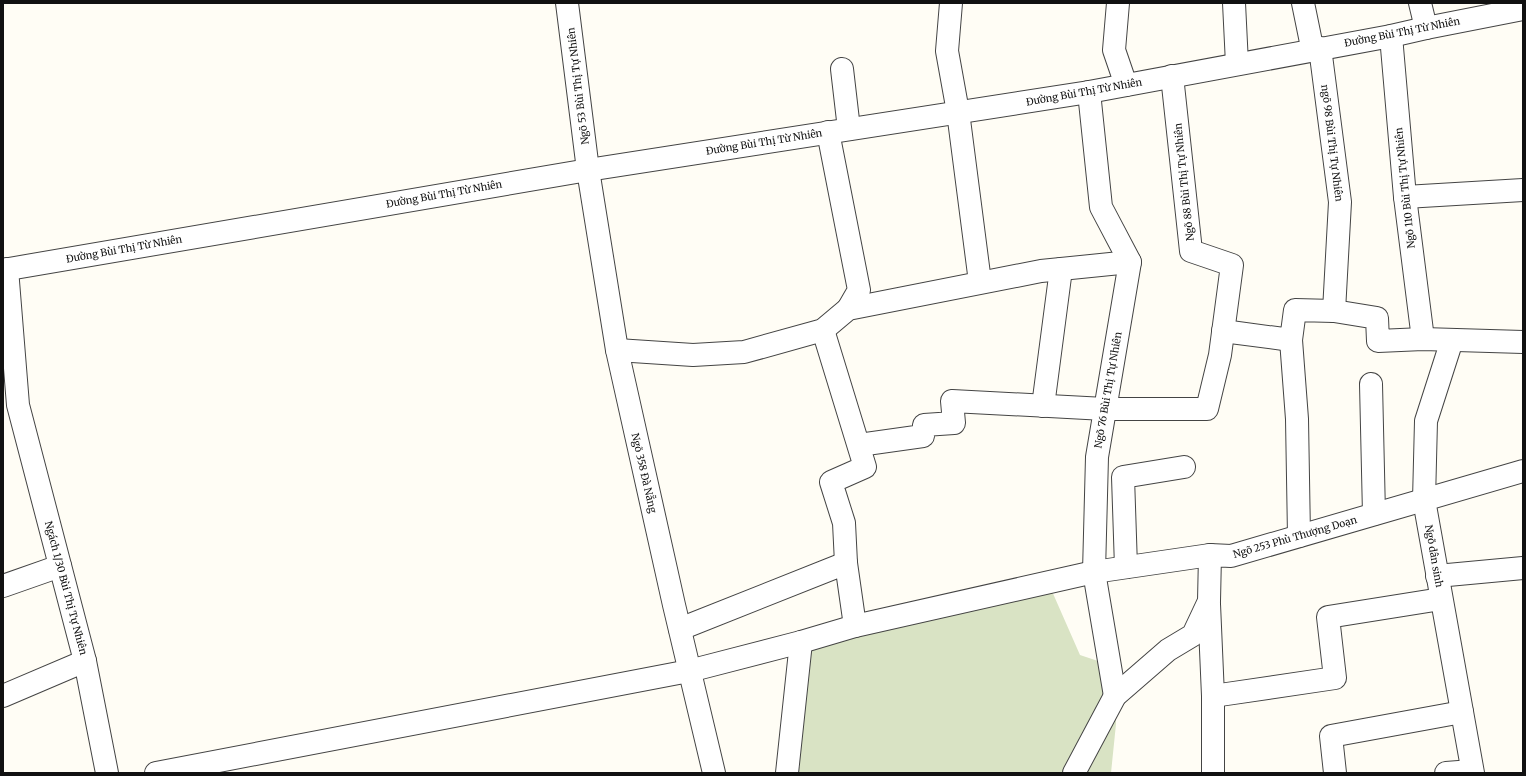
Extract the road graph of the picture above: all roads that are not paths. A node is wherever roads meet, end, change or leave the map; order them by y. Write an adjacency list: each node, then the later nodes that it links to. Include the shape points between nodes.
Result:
1 (567, 3): 18 (street, Ngõ 53 Bùi Thị Tự Nhiên)
2 (951, 3): 16 (street, via 947,51)
3 (1118, 3): 14 (street, via 1114,50)
4 (1234, 3): 11 (street)
5 (1303, 3): 10 (street, via 1312,47)
6 (1420, 3): 8 (street)
7 (1523, 9): 8 (street, Đường Bùi Thị Từ Nhiên)
8 (1426, 28): 9 (street, Đường Bùi Thị Từ Nhiên)
9 (1391, 36): 10 (street, Đường Bùi Thị Từ Nhiên); 20 (street, Ngõ 110 Bùi Thị Tự Nhiên)
10 (1320, 48): 11 (street, Đường Bùi Thị Từ Nhiên); 26 (street, ngõ 98 Bùi Thị Tự Nhiên, via 1340,202)
11 (1237, 64): 13 (street, Đường Bùi Thị Từ Nhiên)
12 (842, 69): 17 (street)
13 (1172, 76): 14 (street, Đường Bùi Thị Từ Nhiên); 28 (street, Ngõ 88 Bùi Thị Tự Nhiên, via 1191,251 1232,265)
14 (1126, 85): 15 (street, Đường Bùi Thị Từ Nhiên)
15 (1089, 92): 16 (street, Đường Bùi Thị Từ Nhiên); 21 (street, via 1101,207)
16 (958, 112): 17 (street, Đường Bùi Thị Từ Nhiên); 24 (street)
17 (839, 131): 18 (street, Đường Bùi Thị Từ Nhiên); 25 (street, via 859,290)
18 (588, 170): 22 (street, Đường Bùi Thị Từ Nhiên); 33 (street, Ngõ 358 Đà Nẵng)
19 (1523, 190): 20 (street)
20 (1405, 197): 29 (street, Ngõ 110 Bùi Thị Tự Nhiên)
21 (1130, 262): 23 (street); 37 (street, Ngõ 76 Bùi Thị Tự Nhiên)
22 (5, 269): 36 (street, Ngách 1/30 Bùi Thị Tự Nhiên)
23 (1061, 269): 24 (street); 35 (street)
24 (980, 282): 25 (street)
25 (848, 309): 27 (street)
26 (1334, 311): 29 (street, via 1377,318 1378,341); 30 (street, via 1295,310)
27 (823, 330): 33 (street, via 744,352 693,355); 38 (street)
28 (1223, 331): 30 (street); 37 (street, Ngõ 88 Bùi Thị Tự Nhiên, via 1207,409)
29 (1423, 339): 31 (street)
30 (1291, 340): 43 (street, via 1297,419)
31 (1452, 340): 32 (street); 41 (street, Ngõ dân sinh, via 1426,421)
32 (1523, 342)
33 (617, 350): 55 (street, Ngõ 358 Đà Nẵng)
34 (1371, 384): 42 (street)
35 (1043, 406): 37 (street); 38 (street, via 952,401 954,423 924,425 922,436)
36 (11, 408): 46 (street, Ngách 1/30 Bùi Thị Tự Nhiên)
37 (1105, 409): 49 (street, Ngõ 76 Bùi Thị Tự Nhiên, via 1097,457)
38 (859, 445): 45 (street, via 865,467 831,482 844,523)
39 (1184, 467): 47 (street, via 1123,477)
40 (1523, 471): 41 (street, Ngõ 253 Phù Thượng Doạn)
41 (1424, 500): 42 (street, Ngõ 253 Phù Thượng Doạn); 50 (street, Ngõ dân sinh)
42 (1374, 514): 43 (street, Ngõ 253 Phù Thượng Doạn)
43 (1299, 536): 44 (street, Ngõ 253 Phù Thượng Doạn, via 1230,556)
44 (1210, 555): 47 (street, Ngõ 253 Phù Thượng Doạn); 53 (street)
45 (846, 563): 54 (street); 55 (street)
46 (60, 566): 51 (street); 57 (street, Ngách 1/30 Bùi Thị Tự Nhiên)
47 (1126, 567): 49 (street, Ngõ 253 Phù Thượng Doạn)
48 (1523, 568): 50 (street)
49 (1094, 572): 54 (street, Ngõ 253 Phù Thượng Doạn); 60 (street, Ngõ 76 Bùi Thị Tự Nhiên)
50 (1437, 576): 52 (street, Ngõ dân sinh)
51 (3, 586)
52 (1441, 599): 61 (street, via 1328,617 1335,678); 62 (street, Ngõ dân sinh)
53 (1209, 601): 60 (street, via 1193,635 1168,650); 61 (street)
54 (855, 626): 56 (street, Ngõ 253 Phù Thượng Doạn)
55 (680, 629): 58 (street, Ngõ 358 Đà Nẵng)
56 (801, 642): 58 (street, Ngõ 253 Phù Thượng Doạn); 67 (street)
57 (85, 662): 59 (street); 64 (street, Ngách 1/30 Bùi Thị Tự Nhiên)
58 (689, 671): 65 (street, Ngõ 253 Phù Thượng Doạn); 66 (street, Ngõ 358 Đà Nẵng)
59 (3, 696)
60 (1115, 696): 68 (street)
61 (1213, 696): 69 (street)
62 (1462, 712): 63 (street, Ngõ dân sinh); 70 (street, via 1331,736)
63 (1472, 772): 71 (street)
64 (107, 773)
65 (156, 773)
66 (714, 773)
67 (787, 773)
68 (1074, 773)
69 (1213, 773)
70 (1335, 773)
71 (1446, 773)

